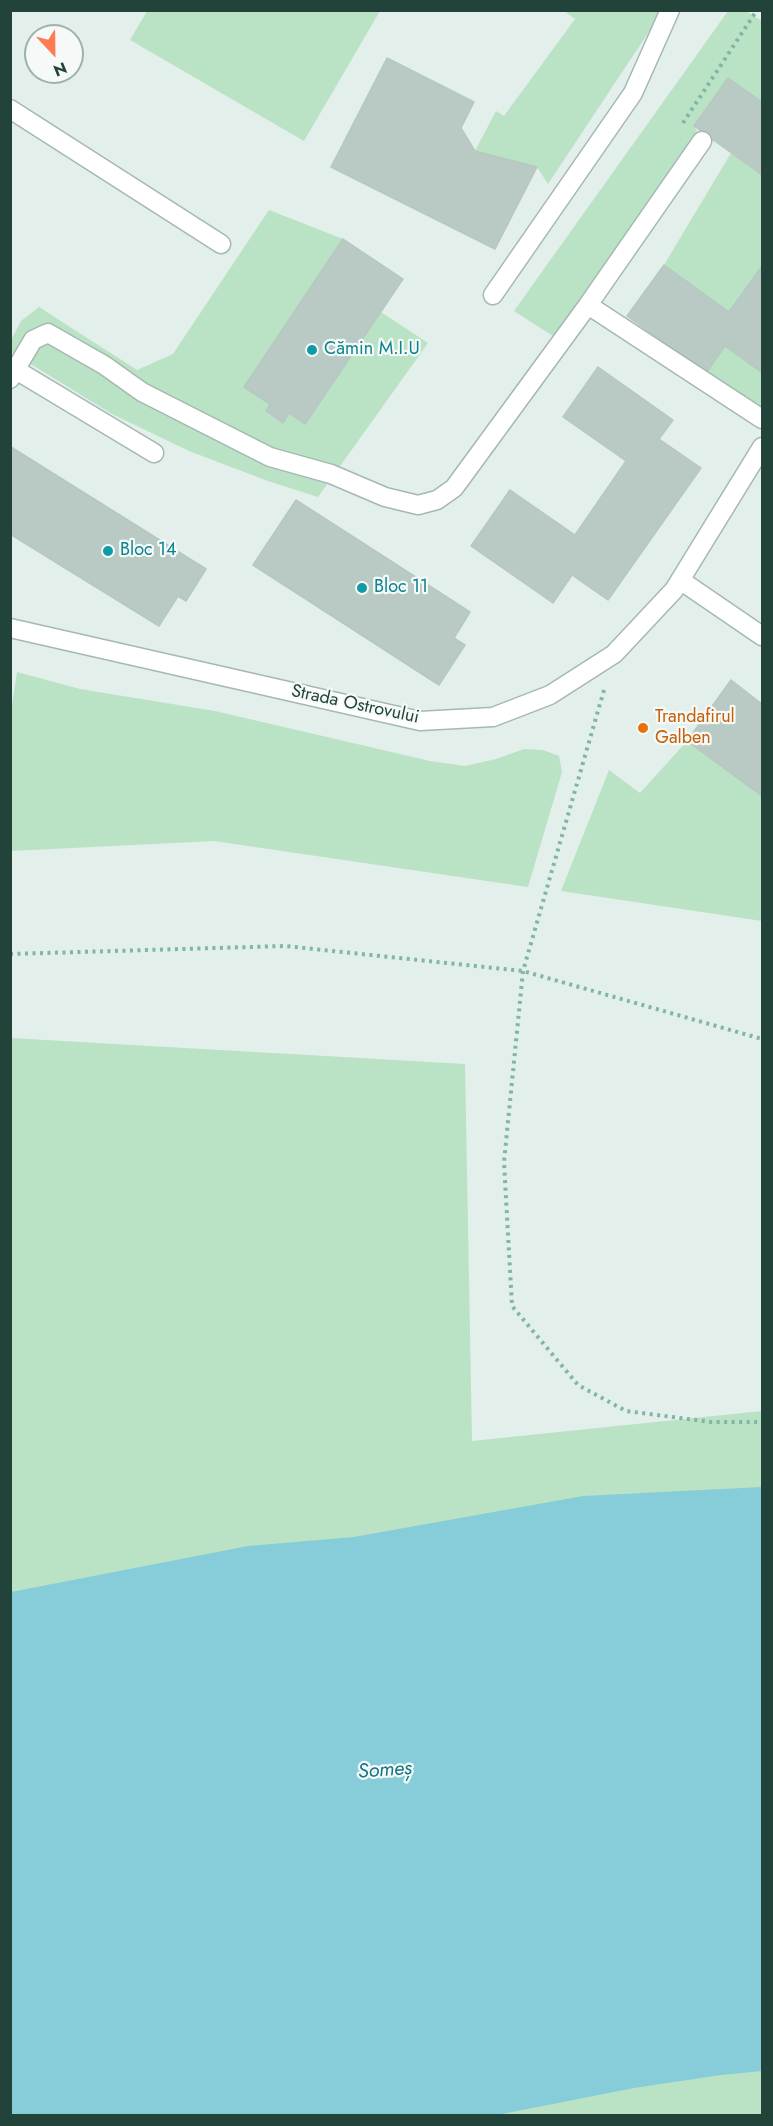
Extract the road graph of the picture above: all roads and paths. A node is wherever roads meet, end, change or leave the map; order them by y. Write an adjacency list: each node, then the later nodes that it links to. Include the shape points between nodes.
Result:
1 (670, 10): 6 (street, via 633,93)
2 (757, 10): 4 (path, via 679,129)
3 (10, 109): 5 (street)
4 (702, 141): 7 (street)
5 (221, 244)
6 (493, 295)
7 (588, 305): 8 (street, via 454,488 437,500 418,505 270,457 142,392 48,333 33,340); 9 (street)
8 (13, 374): 11 (street)
9 (762, 419)
10 (762, 447): 12 (street, Strada Ostrovului)
11 (154, 453)
12 (680, 580): 14 (street); 15 (street, Strada Ostrovului)
13 (10, 628): 15 (street, Strada Ostrovului, via 420,721 493,717 550,695)
14 (762, 636)
15 (614, 654): 17 (path)
16 (10, 954): 17 (path, via 285,946)
17 (523, 971): 18 (path); 19 (path, via 504,1162 512,1306 578,1385 626,1411 711,1422)
18 (762, 1039)
19 (762, 1422)

